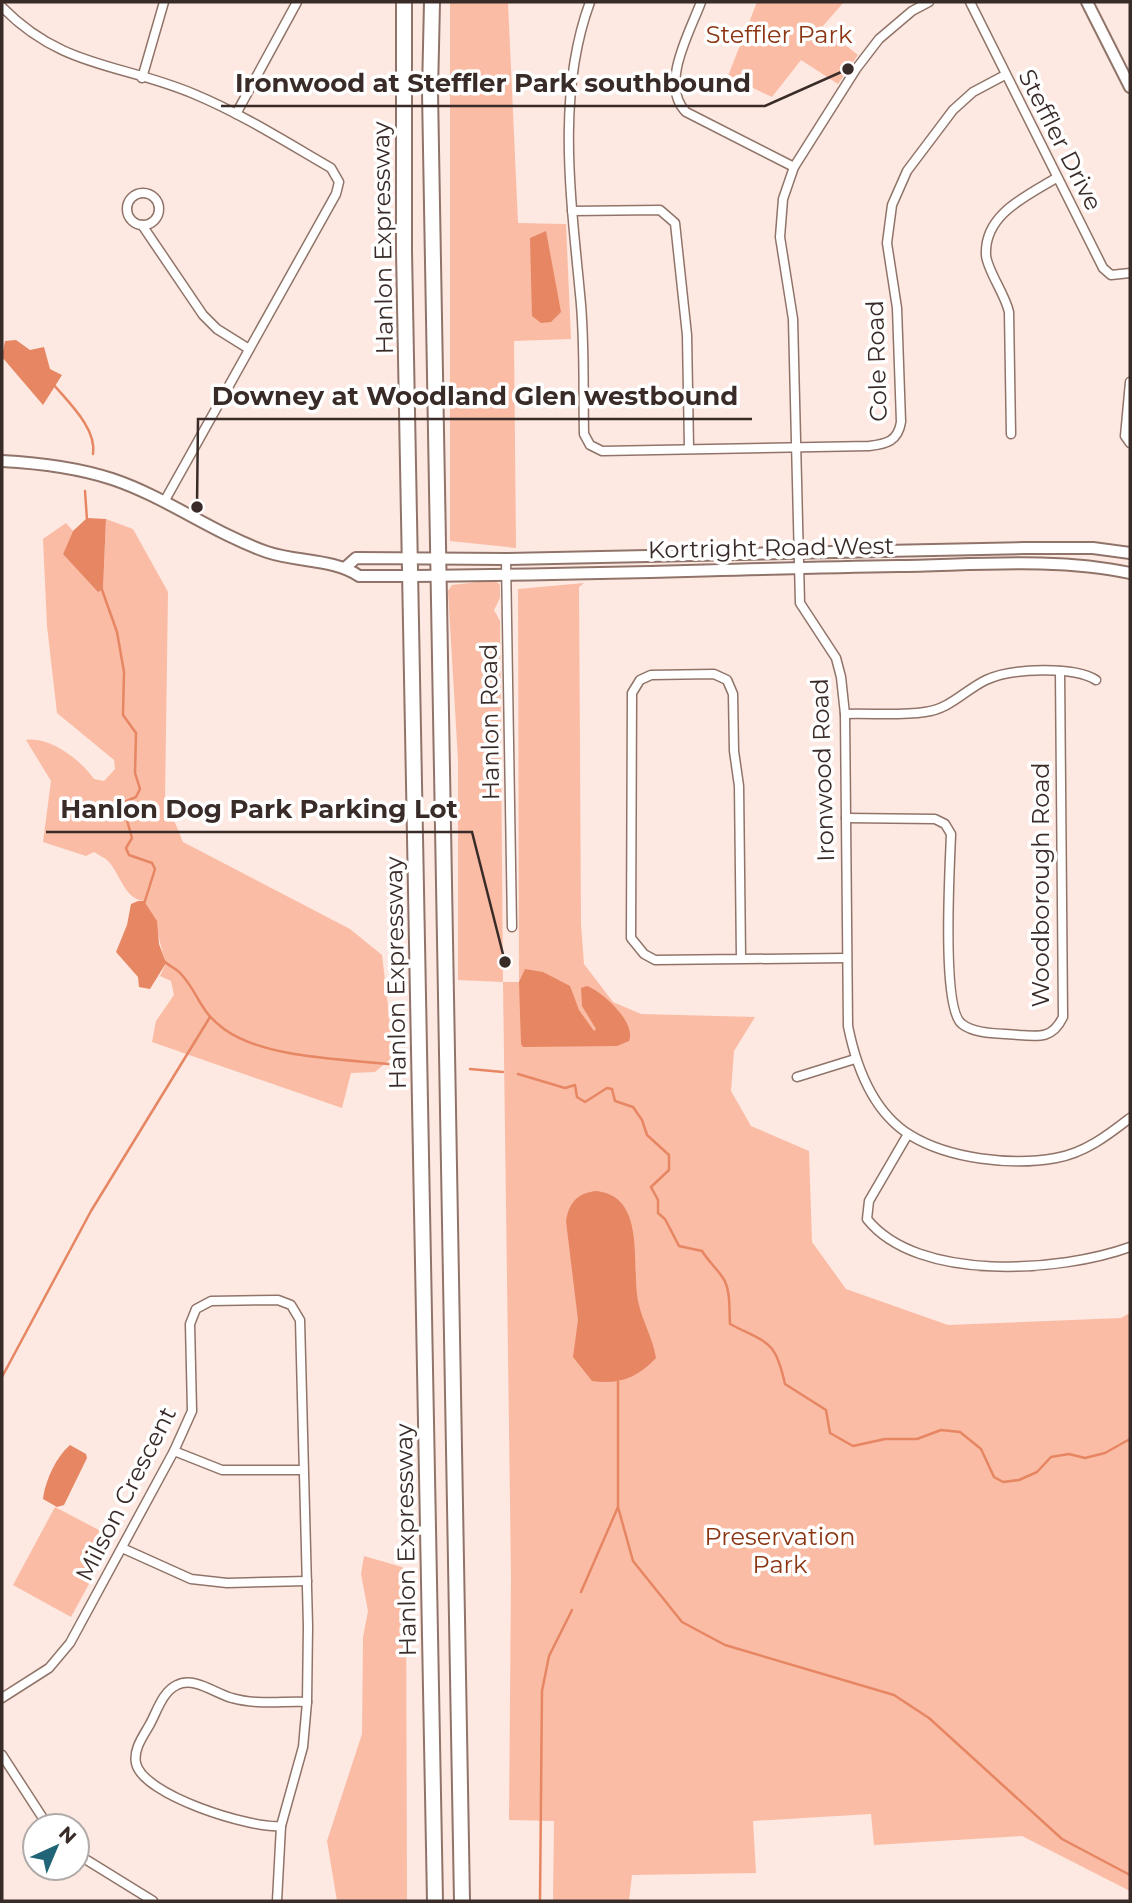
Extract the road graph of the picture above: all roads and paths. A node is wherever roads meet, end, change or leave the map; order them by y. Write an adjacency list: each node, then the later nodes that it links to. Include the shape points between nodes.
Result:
1 (164, 2): 12 (street)
2 (297, 2): 14 (street)
3 (404, 2): 32 (highway, Hanlon Expressway)
4 (432, 2): 30 (highway, Hanlon Expressway)
5 (590, 2): 17 (street, Cole Road, via 571,83)
6 (701, 2): 15 (street, via 677,75 677,102 686,112)
7 (929, 2): 15 (street, Ironwood Road, via 879,39)
8 (971, 2): 11 (street, Steffler Drive)
9 (1087, 2): 13 (street)
10 (2, 7): 12 (street, via 21,26 66,54)
11 (1005, 75): 16 (street, Steffler Drive); 25 (street, Cole Road, via 973,92 953,110 907,171 892,205 887,243 897,308 899,431 890,443 882,445)
12 (142, 78): 14 (street, via 192,93)
13 (1130, 87)
14 (236, 114): 20 (street, via 331,168 339,182)
15 (794, 167): 25 (street, Ironwood Road, via 783,199 780,237 793,319)
16 (1056, 178): 19 (street, Steffler Drive, via 1103,268 1111,275); 22 (street, via 1008,207 991,229 987,248 986,257 1009,312)
17 (572, 211): 24 (street, via 660,210 675,223 687,335); 24 (street, Cole Road, via 586,440 602,451)
18 (142, 225): 18 (street, via 153,222 159,208 151,195 140,193 131,198 126,210 131,220); 20 (street, via 203,315)
19 (1130, 273)
20 (249, 349): 27 (street)
21 (1130, 382): 23 (street, via 1125,436)
22 (1012, 434)
23 (1130, 443)
24 (689, 448): 25 (street, Cole Road)
25 (795, 448): 28 (street, Ironwood Road)
26 (2, 461): 27 (street, Kortright Road West, via 53,463 113,480)
27 (164, 502): 33 (street, Kortright Road West, via 265,551)
28 (797, 552): 29 (street, Kortright Road West, via 1093,548); 31 (street, Kortright Road West); 34 (street, Ironwood Road)
29 (1130, 553)
30 (439, 559): 31 (street, Kortright Road West); 32 (street, Kortright Road West); 36 (highway, Hanlon Expressway)
31 (506, 559): 37 (street, Hanlon Road)
32 (411, 560): 33 (street, Kortright Road West, via 356,558); 38 (highway, Hanlon Expressway)
33 (346, 567): 38 (street, Kortright Road West, via 359,576)
34 (797, 568): 35 (street, Kortright Road West, via 1080,565); 37 (street, Kortright Road West); 41 (street, Ironwood Road, via 800,603 835,658)
35 (1130, 573)
36 (439, 576): 37 (street, Kortright Road West); 38 (street, Kortright Road West); 64 (highway, Hanlon Expressway)
37 (506, 576): 43 (street, Hanlon Road)
38 (411, 577): 63 (highway, Hanlon Expressway)
39 (1059, 671): 40 (street, via 1085,673); 41 (street, via 1015,671 987,679 951,704 926,712); 42 (street, Woodborough Road, via 1063,1017 1057,1030 1044,1037 973,1031 959,1023 953,1010 948,946 951,834 945,824 935,818)
40 (1096, 680)
41 (845, 714): 42 (street, Ironwood Road)
42 (846, 818): 45 (street, Ironwood Road)
43 (512, 927)
44 (741, 958): 44 (street, via 733,694 727,680 714,674 651,675 632,693 631,938 655,960); 45 (street)
45 (846, 958): 46 (street, Ironwood Road, via 848,1026)
46 (855, 1059): 47 (street); 49 (street, Ironwood Road, via 881,1107)
47 (797, 1077)
48 (1130, 1118): 49 (street, Ironwood Road, via 1104,1139 1056,1158 971,1158)
49 (908, 1134): 50 (street, via 869,1201 867,1219 878,1233 920,1253 974,1265 1074,1263)
50 (1130, 1247)
51 (174, 1451): 52 (street, via 222,1470); 52 (street, Milson Crescent, via 192,1410 190,1324 196,1309 211,1301 278,1300 291,1305 300,1321); 53 (street, Milson Crescent)
52 (303, 1470): 54 (street, Milson Crescent)
53 (122, 1548): 54 (street, via 191,1579); 55 (street, Milson Crescent, via 61,1654 49,1668)
54 (307, 1581): 56 (street, Milson Crescent)
55 (2, 1698)
56 (307, 1702): 59 (street, via 303,1747); 59 (street, via 250,1702 194,1683 178,1684 166,1694 137,1748 136,1763 144,1778 196,1807 233,1821)
57 (2, 1755): 58 (street)
58 (39, 1812)
59 (281, 1826): 62 (street)
60 (91, 1863): 61 (street)
61 (153, 1901)
62 (277, 1901)
63 (435, 1901)
64 (462, 1901)

